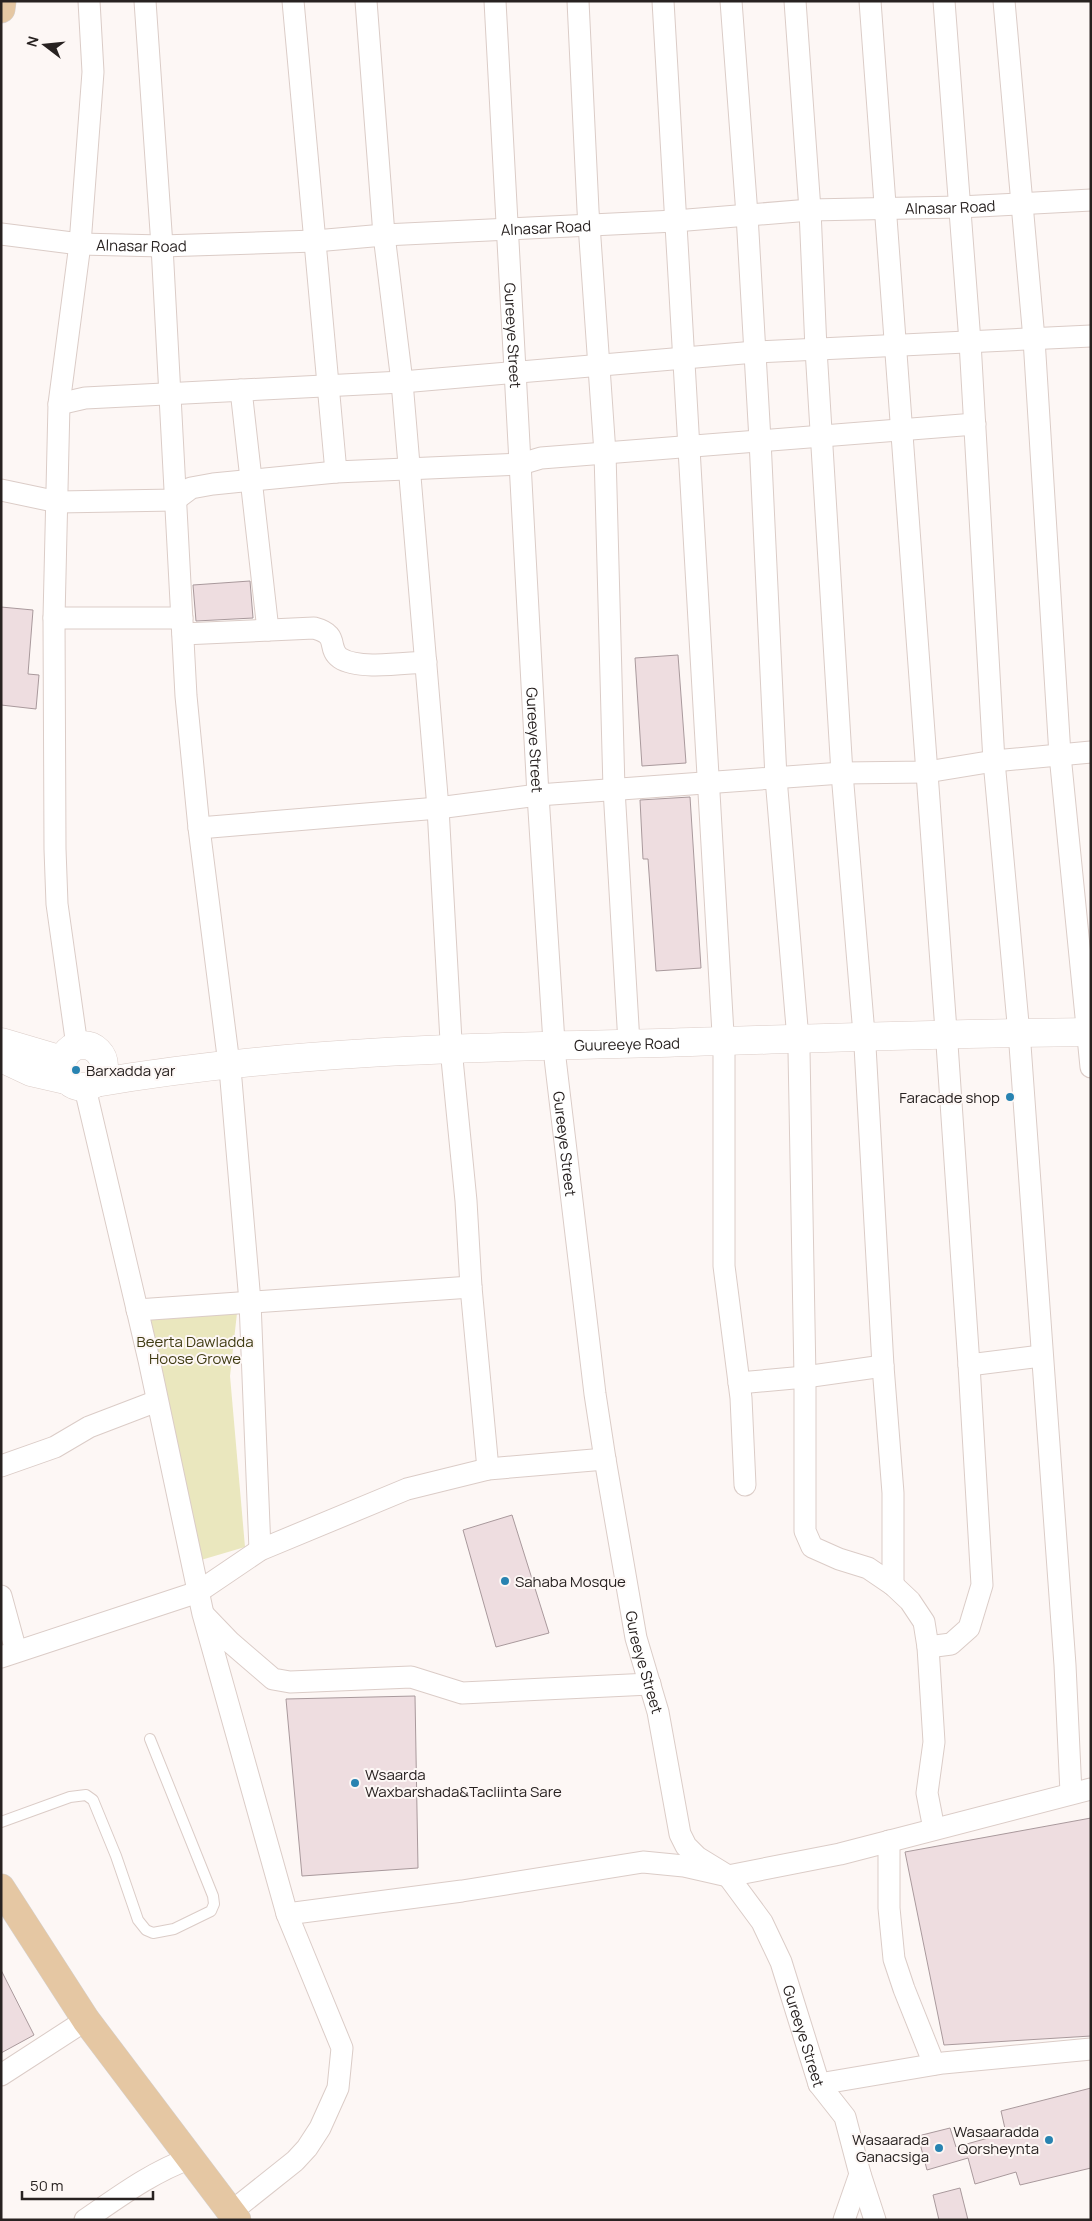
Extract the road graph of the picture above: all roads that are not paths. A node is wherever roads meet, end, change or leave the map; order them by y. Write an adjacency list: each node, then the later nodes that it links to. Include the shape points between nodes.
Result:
1 (2, 1): 14 (main road)
2 (89, 1): 27 (street, via 93,72)
3 (145, 1): 28 (street)
4 (293, 1): 26 (street)
5 (366, 1): 25 (street)
6 (495, 1): 23 (street, Gureeye Street)
7 (578, 1): 22 (street)
8 (663, 1): 21 (street)
9 (731, 1): 20 (street)
10 (794, 1): 19 (street)
11 (870, 1): 18 (street)
12 (944, 1): 17 (street)
13 (1004, 1): 16 (street)
14 (1, 9)
15 (1091, 200): 16 (street, Alnasar Road)
16 (1023, 204): 17 (street, Alnasar Road); 30 (street)
17 (960, 207): 18 (street, Alnasar Road); 31 (street)
18 (884, 209): 19 (street, Alnasar Road); 32 (street)
19 (810, 210): 20 (street, Alnasar Road); 33 (street)
20 (747, 215): 21 (street, Alnasar Road); 34 (street)
21 (675, 221): 22 (street, Alnasar Road); 35 (street)
22 (590, 224): 23 (street, Alnasar Road); 36 (street)
23 (508, 230): 25 (street, Alnasar Road); 37 (street, Gureeye Street)
24 (1, 234): 27 (street, Alnasar Road)
25 (384, 235): 26 (street, Alnasar Road); 38 (street)
26 (315, 241): 28 (street, Alnasar Road); 39 (street)
27 (80, 244): 28 (street, Alnasar Road); 42 (street)
28 (162, 246): 41 (street)
29 (1091, 336): 30 (street)
30 (1034, 339): 31 (street); 61 (street)
31 (970, 342): 32 (street); 43 (street)
32 (895, 346): 33 (street); 44 (street)
33 (816, 349): 34 (street); 45 (street)
34 (755, 352): 35 (street); 46 (street)
35 (682, 358): 36 (street); 47 (street)
36 (599, 365): 37 (street); 48 (street)
37 (515, 372): 38 (street); 49 (street, Gureeye Street)
38 (402, 382): 39 (street); 50 (street)
39 (328, 386): 40 (street); 51 (street)
40 (241, 390): 41 (street); 52 (street)
41 (169, 394): 42 (street, via 85,398); 54 (street)
42 (59, 404): 55 (street)
43 (975, 424): 44 (street); 62 (street)
44 (901, 429): 45 (street); 63 (street)
45 (822, 435): 46 (street); 64 (street)
46 (760, 440): 47 (street); 65 (street)
47 (688, 445): 48 (street); 66 (street)
48 (605, 452): 49 (street, via 541,458); 67 (street)
49 (520, 464): 50 (street); 68 (street, Gureeye Street)
50 (410, 469): 51 (street); 59 (street)
51 (336, 472): 52 (street)
52 (249, 480): 54 (street, via 191,488); 58 (street)
53 (1, 490): 55 (street)
54 (174, 500): 55 (street); 57 (street)
55 (58, 502): 56 (street)
56 (54, 618): 57 (street); 84 (street, via 57,904)
57 (182, 626): 58 (street); 70 (street)
58 (268, 630): 59 (street, via 314,628 326,631 336,654 357,664)
59 (426, 662): 69 (street)
60 (1091, 752): 61 (street)
61 (1060, 755): 62 (street); 71 (street)
62 (994, 761): 63 (street); 72 (street)
63 (927, 772): 64 (street); 73 (street)
64 (842, 773): 65 (street); 74 (street)
65 (776, 778): 66 (street); 75 (street)
66 (707, 782): 67 (street); 76 (street)
67 (614, 789): 68 (street); 78 (street)
68 (538, 795): 69 (street); 79 (street, Gureeye Street)
69 (438, 808): 70 (street); 80 (street)
70 (199, 828): 82 (street)
71 (1089, 1032): 72 (street, Guureeye Road); 83 (street)
72 (1019, 1034): 73 (street, Guureeye Road); 88 (street)
73 (946, 1036): 74 (street, Guureeye Road); 89 (street)
74 (864, 1038): 75 (street, Guureeye Road); 90 (street)
75 (798, 1040): 76 (street, Guureeye Road); 91 (street)
76 (724, 1041): 78 (street, Guureeye Road); 92 (street, via 724,1266)
77 (1, 1042): 84 (street)
78 (629, 1044): 79 (street, Guureeye Road)
79 (554, 1046): 80 (street, Guureeye Road); 94 (street, Gureeye Street)
80 (451, 1048): 82 (street, Guureeye Road); 85 (street)
81 (1, 1058): 84 (street, via 31,1072)
82 (228, 1064): 84 (street, Guureeye Road, via 163,1072); 86 (street)
83 (1091, 1067)
84 (80, 1068): 87 (street)
85 (471, 1287): 86 (street); 96 (street)
86 (250, 1302): 87 (street); 98 (street)
87 (137, 1310): 93 (street)
88 (1041, 1356): 89 (street); 107 (street, via 1064,1665)
89 (970, 1364): 103 (street, via 982,1585 969,1628 951,1644)
90 (883, 1366): 91 (street); 99 (street, via 893,1493)
91 (805, 1377): 92 (street); 99 (street, via 805,1531 812,1547 868,1568)
92 (739, 1383): 97 (street)
93 (157, 1401): 95 (street, via 89,1427 55,1447); 100 (street)
94 (605, 1459): 96 (street); 105 (street, Gureeye Street, via 636,1638)
95 (1, 1466)
96 (488, 1468): 98 (street, via 407,1490)
97 (745, 1485)
98 (260, 1550): 100 (street)
99 (893, 1585): 103 (street, via 910,1601 924,1622)
100 (198, 1592): 102 (street); 104 (street)
101 (1, 1596): 104 (street)
102 (203, 1614): 105 (street, via 273,1679 290,1682 411,1677 462,1693); 113 (street)
103 (928, 1647): 109 (street, via 934,1742 927,1793)
104 (8, 1654)
105 (650, 1684): 111 (street, Gureeye Street, via 680,1834 697,1857)
106 (150, 1739): 108 (lane, via 213,1896 211,1911 174,1929 153,1934 146,1930 138,1920 93,1800 86,1795 70,1797)
107 (1081, 1791): 109 (street)
108 (1, 1822)
109 (934, 1829): 110 (street)
110 (889, 1841): 111 (street); 116 (street, via 889,1908 894,1959)
111 (728, 1876): 113 (street, via 684,1866 643,1862 462,1891); 118 (street, Gureeye Street, via 762,1922 781,1962)
112 (1, 1888): 114 (main road)
113 (287, 1914): 121 (street, via 342,2048 338,2088 307,2148)
114 (86, 2020): 117 (street); 119 (main road)
115 (1091, 2049): 116 (street)
116 (934, 2064): 118 (street)
117 (1, 2075)
118 (819, 2084): 120 (street, Gureeye Street, via 846,2118)
119 (190, 2158): 121 (main road); 122 (street, via 152,2175)
120 (860, 2174): 123 (street); 124 (street, Gureeye Street)
121 (234, 2216)
122 (86, 2220)
123 (844, 2220)
124 (876, 2220)

